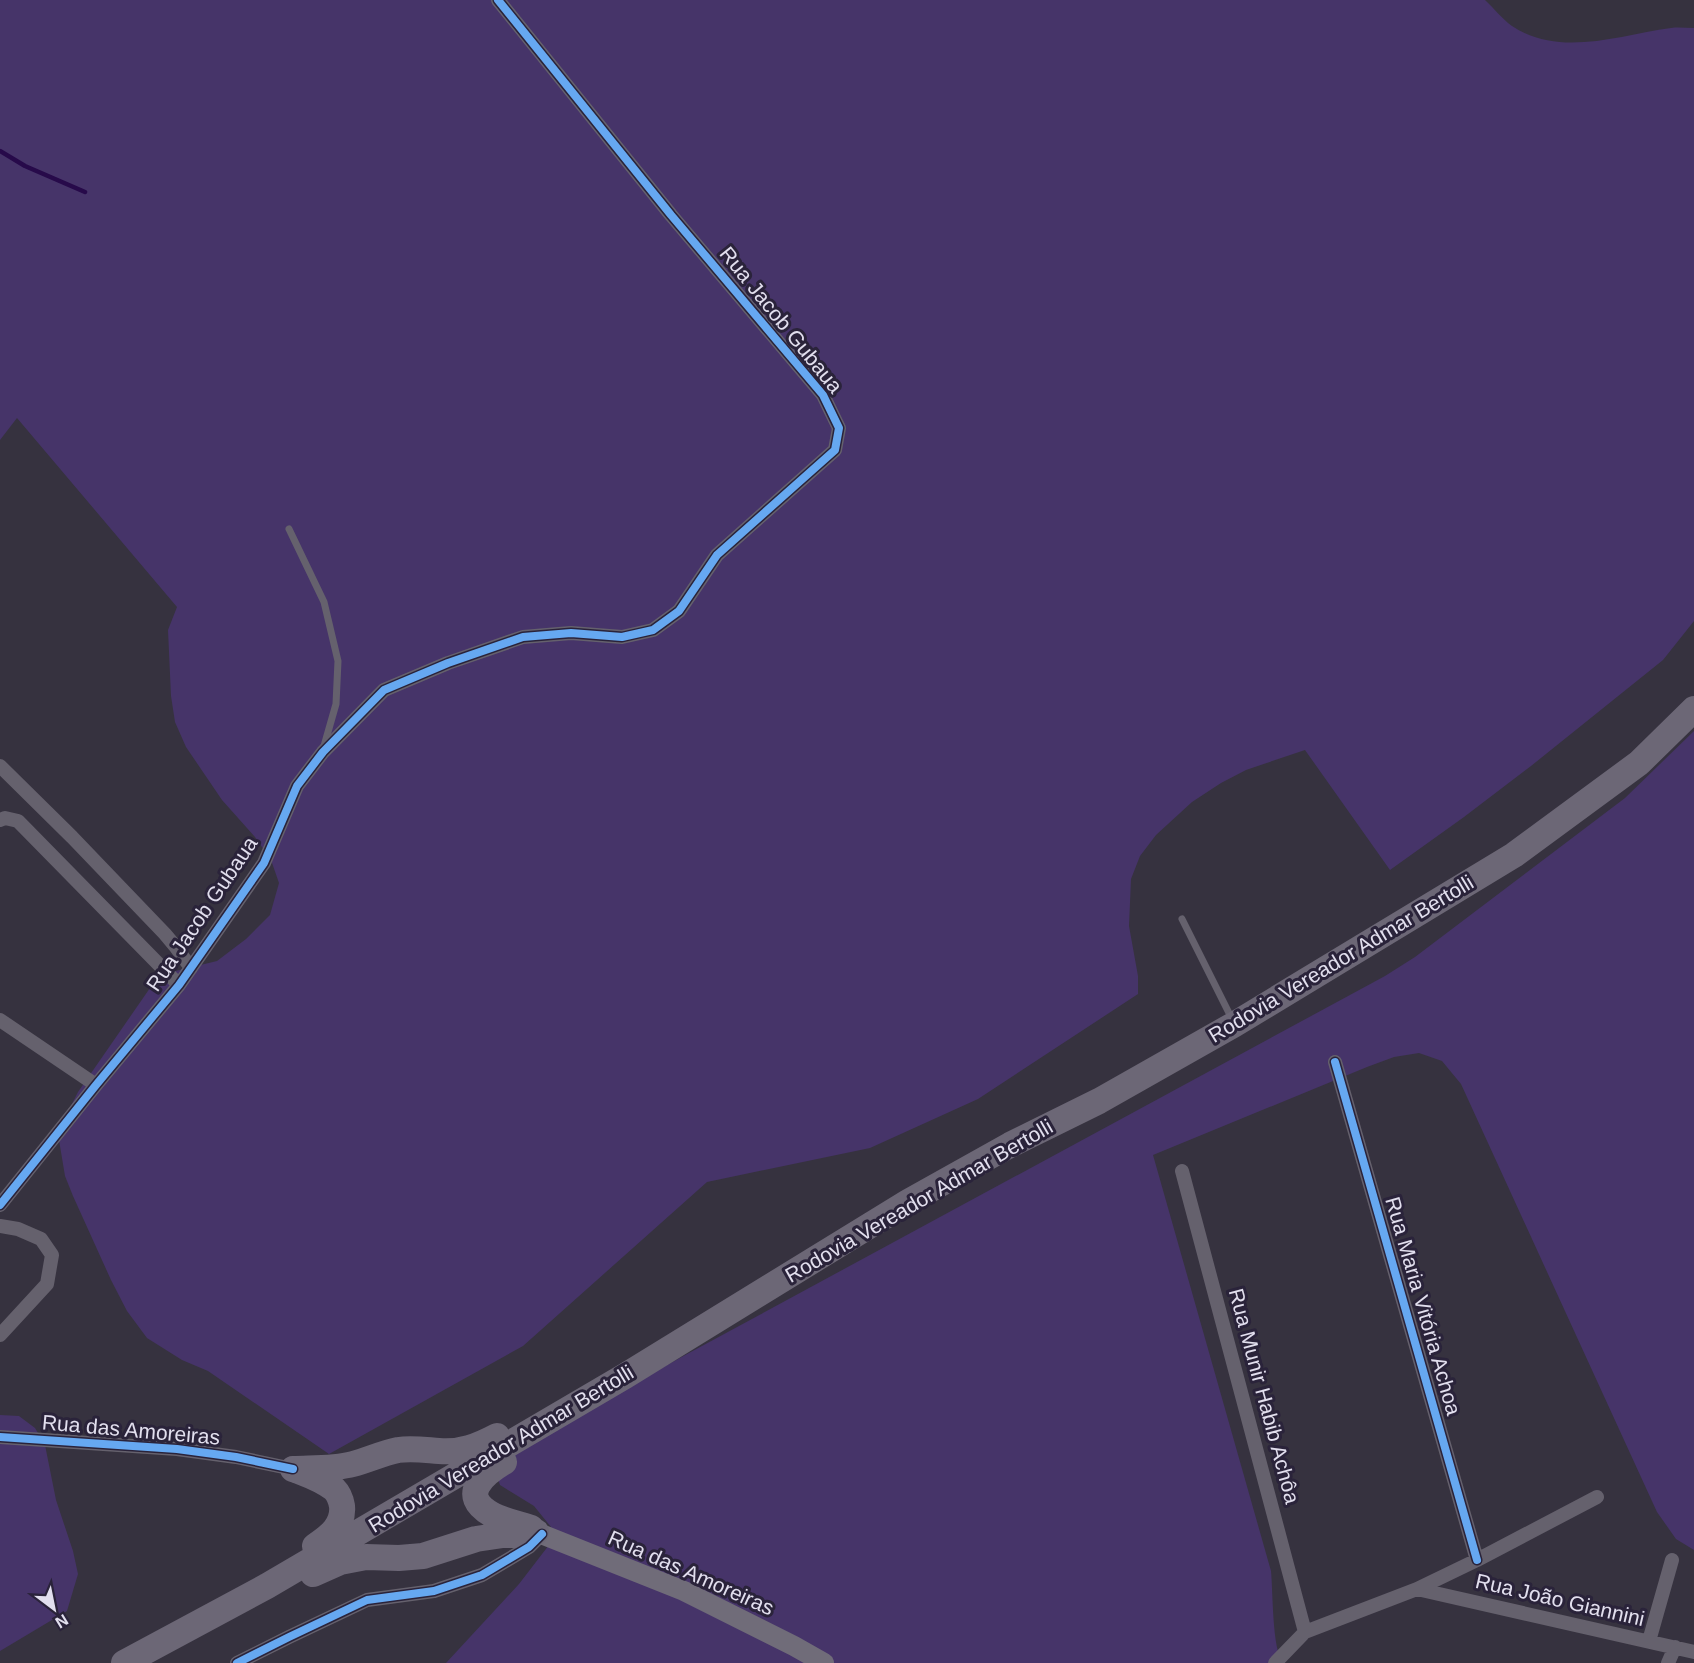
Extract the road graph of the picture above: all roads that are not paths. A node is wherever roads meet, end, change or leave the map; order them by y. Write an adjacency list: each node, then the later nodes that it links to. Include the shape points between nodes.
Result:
1 (498, 0): 4 (street, Rua Jacob Gubaua, via 671,215 823,395 839,428 835,450 717,555 679,611 653,630 622,637 571,633 523,637 448,663 384,690)
2 (289, 529): 4 (lane, via 324,602 338,661 336,704)
3 (1694, 709): 11 (highway, Rodovia Vereador Admar Bertolli, via 1639,763 1515,855)
4 (323, 752): 8 (street, Rua Jacob Gubaua, via 297,786 264,862)
5 (0, 766): 8 (street, via 149,918)
6 (0, 820): 9 (street, via 18,821)
7 (1182, 919): 11 (lane)
8 (191, 968): 9 (street, Rua Jacob Gubaua)
9 (179, 985): 13 (street, Rua Jacob Gubaua)
10 (0, 1020): 13 (street)
11 (1235, 1024): 18 (highway, Rodovia Vereador Admar Bertolli, via 908,1202)
12 (1335, 1062): 23 (street, Rua Maria Vitória Achoa)
13 (96, 1085): 15 (street, Rua Jacob Gubaua)
14 (1182, 1171): 27 (street, Rua Munir Habib Achôa)
15 (0, 1205)
16 (0, 1226): 17 (street, via 41,1239 52,1255 47,1284)
17 (0, 1335)
18 (625, 1376): 20 (highway, via 610,1376 480,1445 461,1450 397,1450 350,1465); 22 (highway, via 616,1393 479,1481 477,1499 490,1514); 25 (highway, Rodovia Vereador Admar Bertolli)
19 (0, 1437): 20 (street, Rua das Amoreiras, via 177,1449)
20 (293, 1468): 25 (highway, via 336,1491 342,1502 342,1515 329,1537 281,1570)
21 (1597, 1497): 23 (street)
22 (539, 1533): 25 (highway, via 476,1539 423,1556 349,1560 288,1585); 32 (street, via 529,1547 482,1575 434,1591 367,1600); 33 (street, Rua das Amoreiras, via 684,1591)
23 (1477, 1560): 26 (street)
24 (1672, 1560): 28 (street)
25 (267, 1587): 31 (highway, Rodovia Vereador Admar Bertolli)
26 (1417, 1589): 27 (street); 28 (street, Rua João Giannini)
27 (1305, 1632): 34 (street)
28 (1649, 1641): 29 (street, Rua João Giannini)
29 (1675, 1647): 30 (street, Rua João Giannini); 35 (street)
30 (1694, 1652)
31 (124, 1663)
32 (237, 1663)
33 (824, 1663)
34 (1275, 1663)
35 (1668, 1663)

